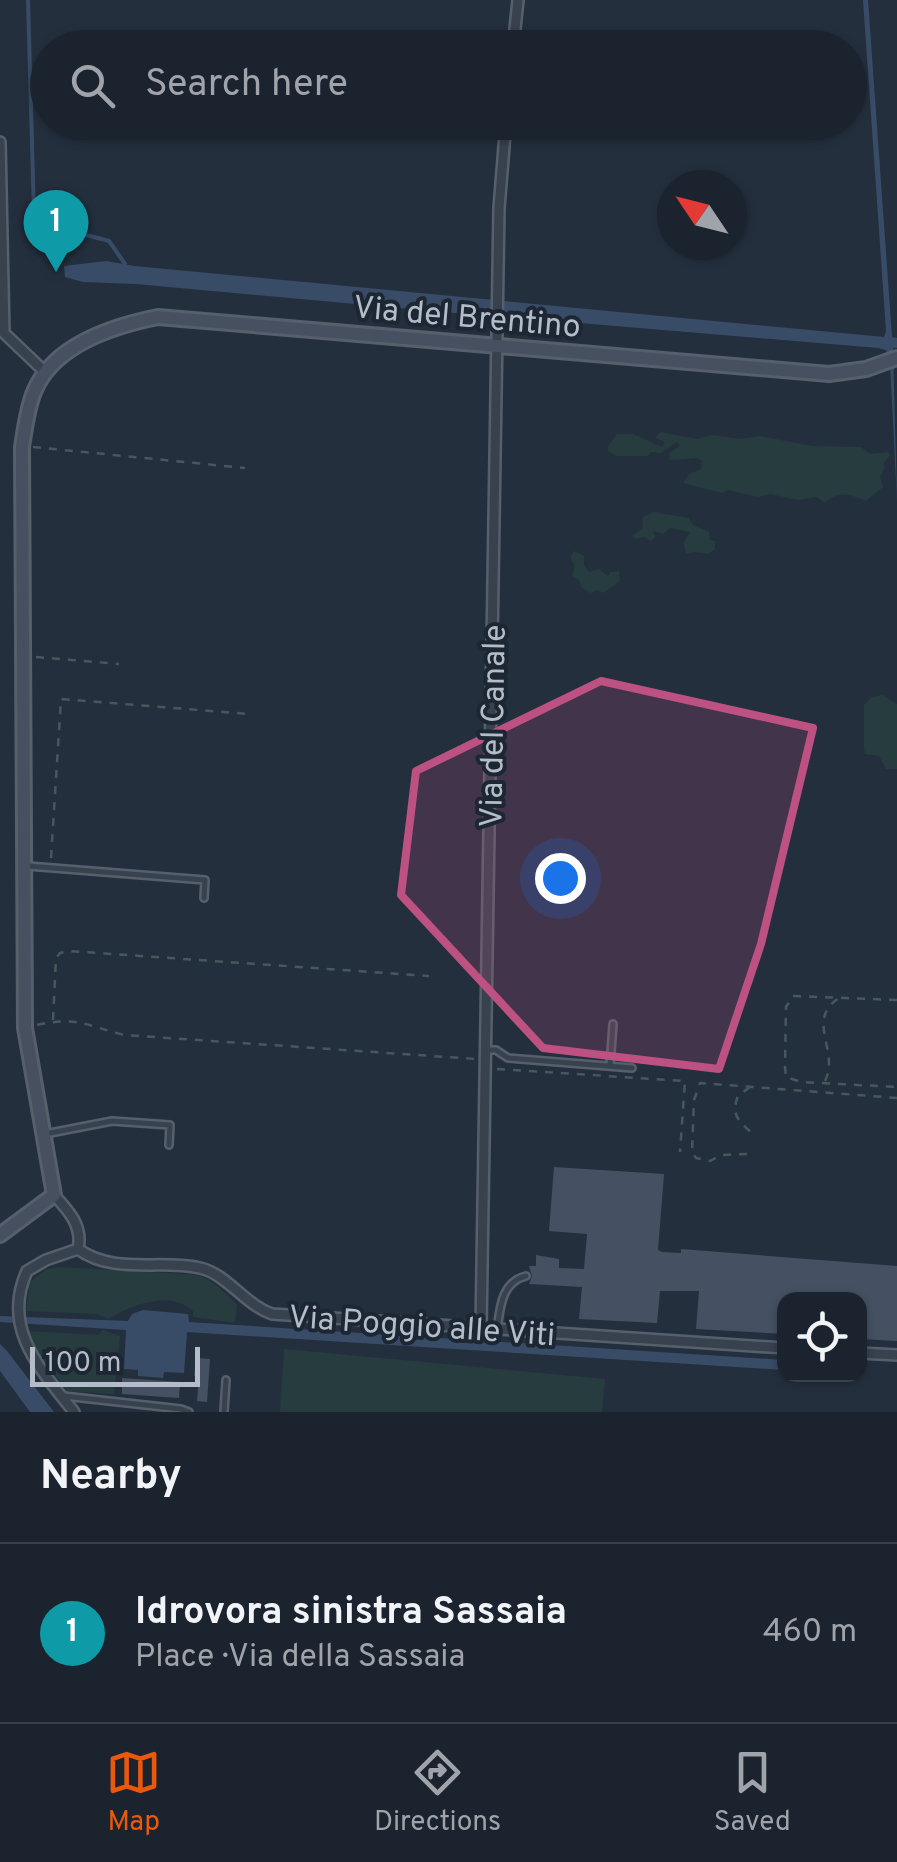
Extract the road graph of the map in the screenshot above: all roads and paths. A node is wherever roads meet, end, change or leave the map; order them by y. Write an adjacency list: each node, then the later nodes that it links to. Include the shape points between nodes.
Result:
1 (518, 0): 2 (street)
2 (515, 30)
3 (505, 140): 8 (street, Via del Canale)
4 (0, 142): 5 (street)
5 (2, 268): 6 (street)
6 (2, 281): 7 (street)
7 (1, 296): 10 (street, via 4,333)
8 (498, 346): 9 (street, Via del Brentino, via 829,374); 10 (street, Via del Brentino, via 158,318 86,340); 25 (street, Via del Canale)
9 (891, 360)
10 (46, 373): 11 (street, via 34,390)
11 (22, 447): 12 (path); 13 (street)
12 (245, 468)
13 (23, 654): 14 (path); 16 (street)
14 (119, 664)
15 (249, 714): 17 (path, via 61,699)
16 (22, 866): 17 (lane); 24 (street)
17 (50, 868): 18 (lane, via 206,880)
18 (204, 898)
19 (429, 976): 22 (path, via 70,951 56,958)
20 (840, 997): 21 (path); 28 (path, via 823,1018 830,1058); 28 (path, via 800,994 786,1007 786,1076)
21 (897, 1000)
22 (53, 1022): 24 (path); 25 (path, via 89,1022 124,1035)
23 (613, 1024): 26 (lane)
24 (26, 1028): 33 (street)
25 (487, 1059): 26 (lane, via 496,1050 508,1058); 35 (path, via 684,1081); 41 (street, Via del Canale)
26 (610, 1066): 27 (lane)
27 (632, 1068)
28 (824, 1082): 30 (path)
29 (751, 1087): 31 (path); 32 (path, via 734,1105 738,1122); 36 (path, via 700,1083 694,1100 696,1158 710,1162)
30 (897, 1088)
31 (897, 1098)
32 (751, 1132)
33 (42, 1134): 34 (lane, via 112,1121 170,1125); 37 (street)
34 (169, 1146)
35 (680, 1152)
36 (746, 1154)
37 (54, 1195): 38 (street); 39 (street, via 78,1228)
38 (0, 1235)
39 (78, 1249): 41 (street, Via Poggio alle Viti, via 102,1262 203,1268 272,1314); 47 (street, via 27,1271 18,1298 18,1328)
40 (526, 1276): 42 (lane, via 505,1291)
41 (481, 1330): 42 (street, Via Poggio alle Viti)
42 (497, 1330): 43 (street, Via Poggio alle Viti)
43 (777, 1348)
44 (867, 1353): 45 (street)
45 (897, 1355)
46 (226, 1380): 50 (lane)
47 (61, 1396): 48 (street); 49 (lane)
48 (74, 1412)
49 (188, 1412)
50 (224, 1412)

